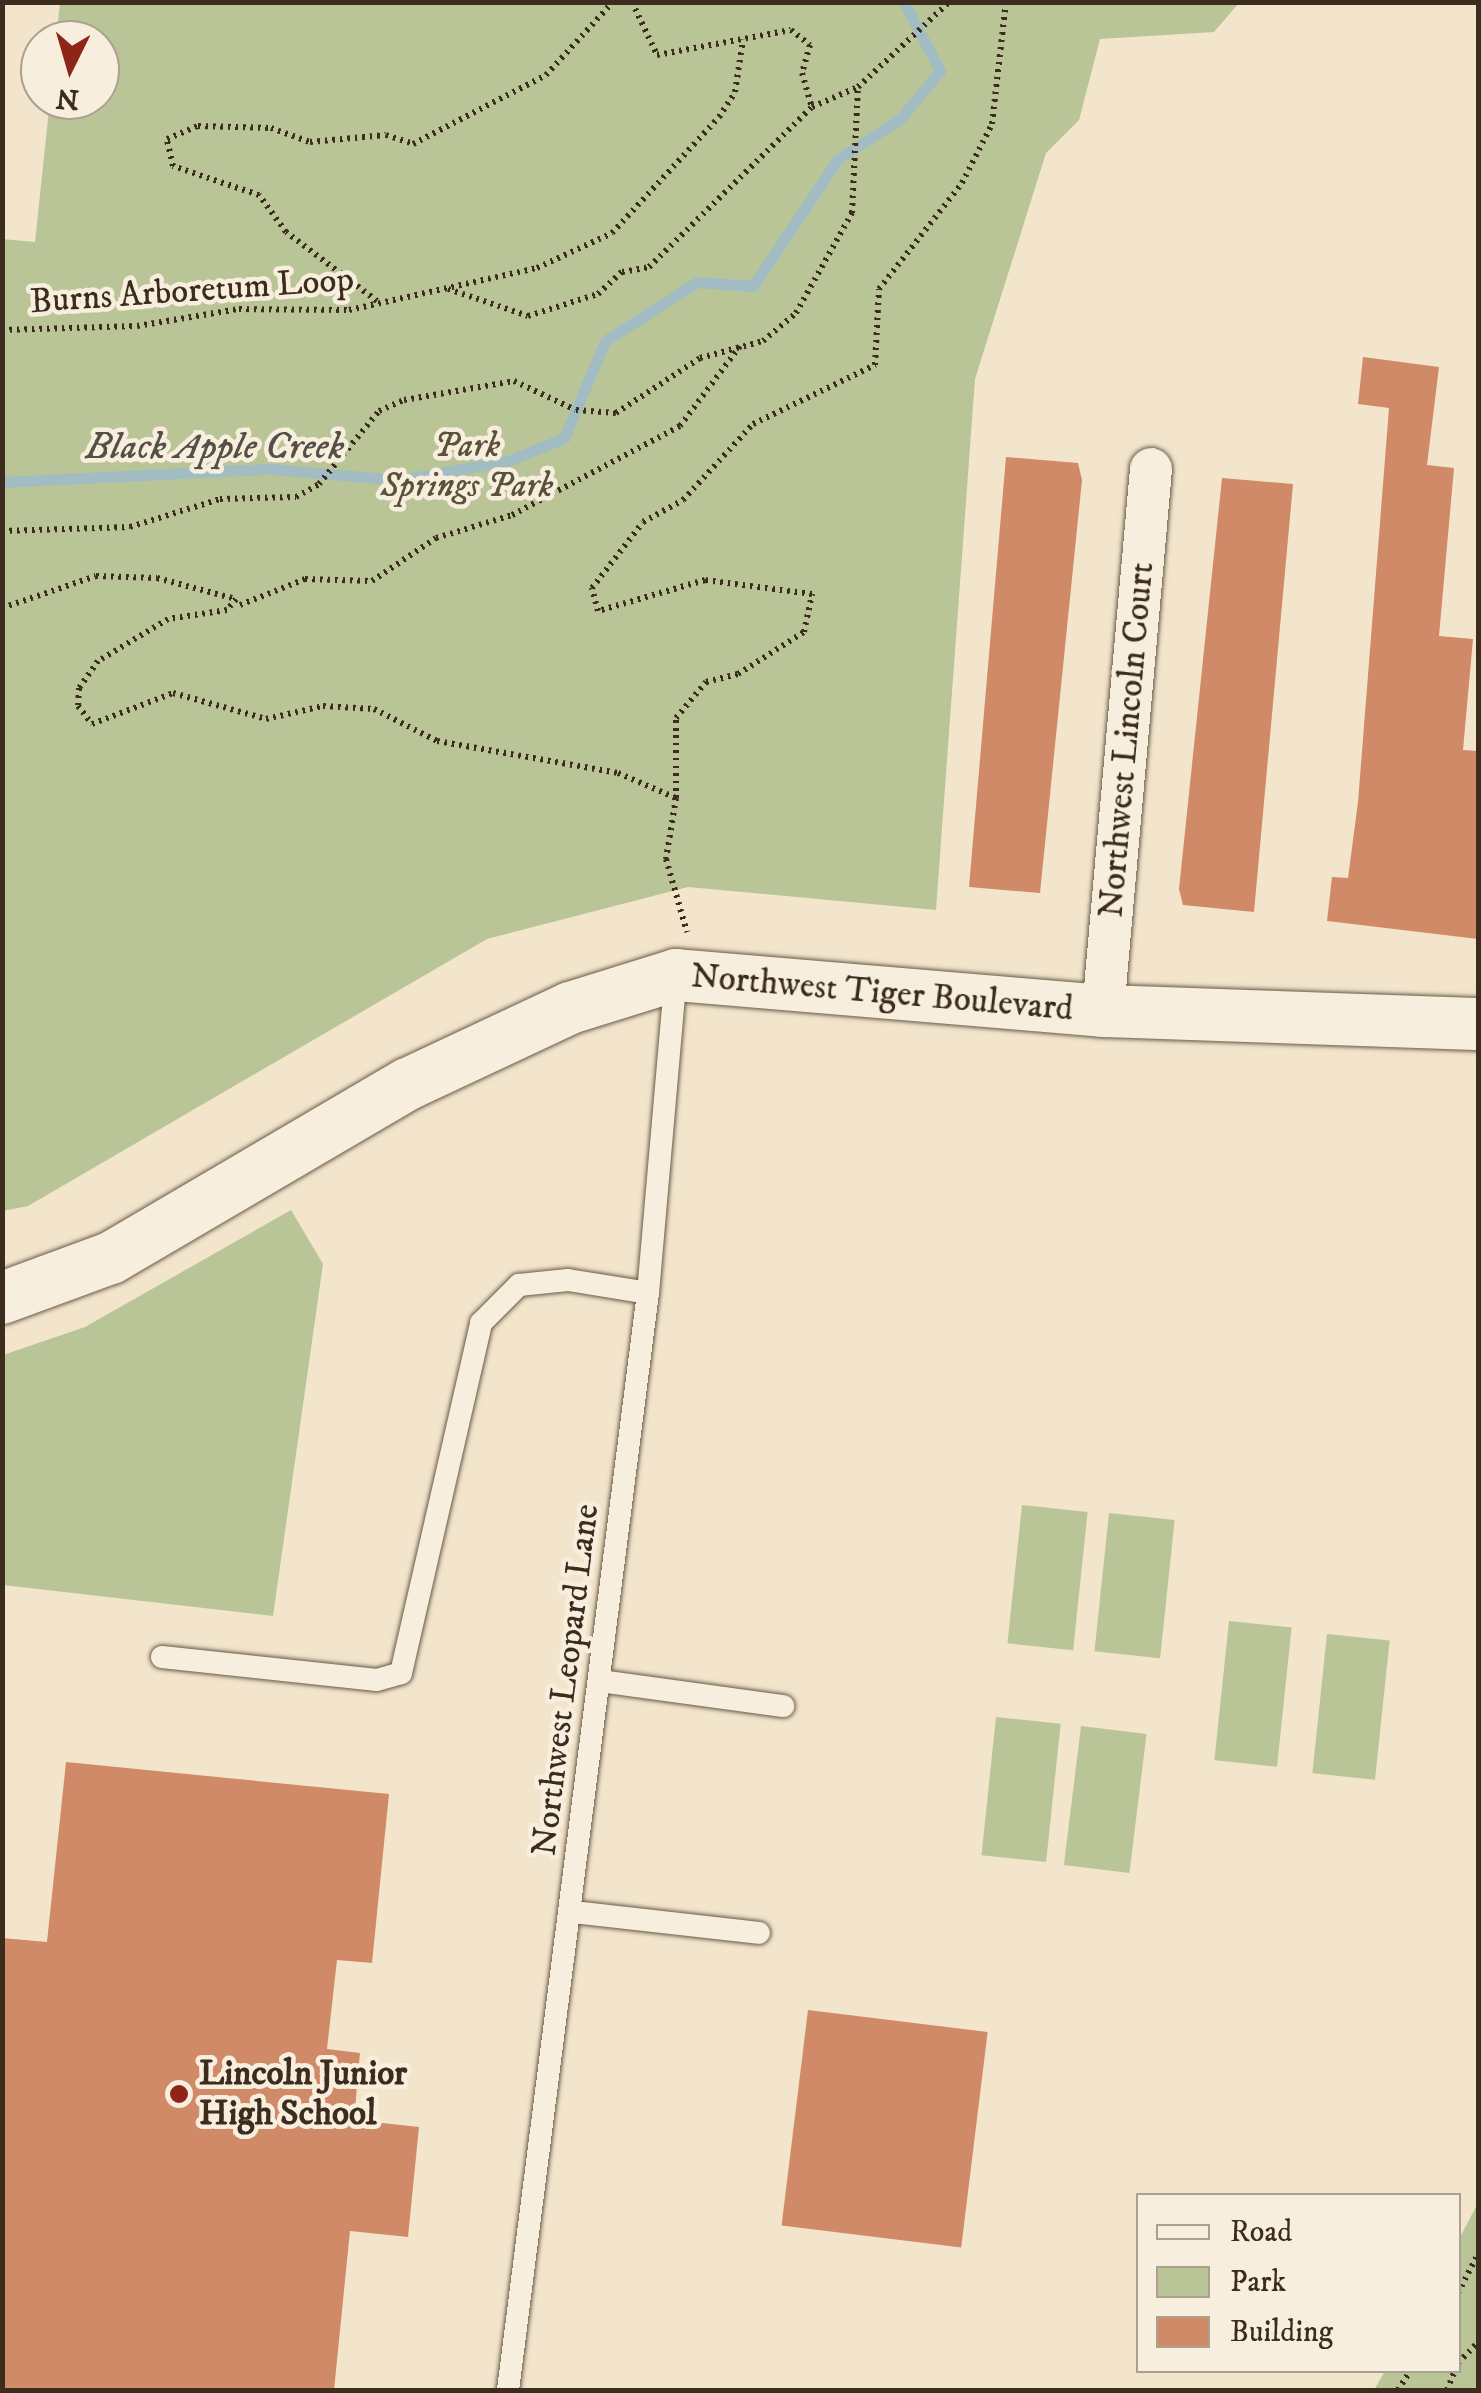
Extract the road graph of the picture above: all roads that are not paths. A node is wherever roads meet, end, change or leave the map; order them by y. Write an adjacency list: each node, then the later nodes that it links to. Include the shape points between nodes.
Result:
1 (1151, 469): 3 (street, Northwest Lincoln Court)
2 (682, 956): 3 (street, Northwest Tiger Boulevard); 5 (lane, Northwest Leopard Lane); 6 (street, Northwest Tiger Boulevard, via 408,1084 111,1258)
3 (1102, 1012): 4 (street, Northwest Tiger Boulevard)
4 (1478, 1024)
5 (648, 1293): 7 (lane, via 568,1280 519,1284 481,1322 401,1673 377,1680); 8 (lane, Northwest Leopard Lane)
6 (2, 1298)
7 (162, 1657)
8 (600, 1681): 9 (lane); 10 (lane, Northwest Leopard Lane)
9 (783, 1706)
10 (573, 1912): 11 (lane); 12 (lane, Northwest Leopard Lane)
11 (759, 1933)
12 (508, 2390)

